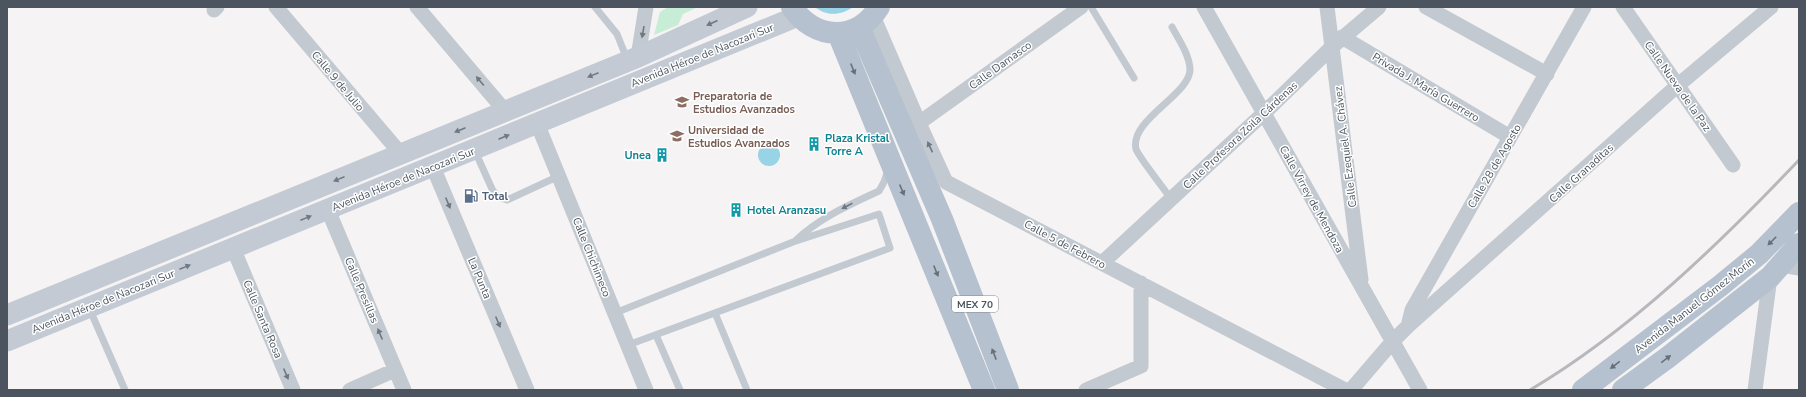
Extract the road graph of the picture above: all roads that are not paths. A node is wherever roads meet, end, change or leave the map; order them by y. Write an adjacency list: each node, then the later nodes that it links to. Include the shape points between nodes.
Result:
1 (276, 7): 30 (street, Calle 9 de Julio)
2 (417, 7): 24 (street, one-way to 2)
3 (595, 7): 20 (lane)
4 (646, 7): 20 (street, one-way to 20)
5 (748, 7): 20 (main road, Avenida Héroe de Nacozari Sur, one-way to 20)
6 (1081, 7): 27 (street, Calle Damasco)
7 (1091, 7): 22 (lane)
8 (1204, 7): 25 (street, Calle Virrey de Mendoza)
9 (1327, 7): 19 (street, Calle Ezequiel A. Chávez)
10 (1379, 7): 19 (street, Calle Profesora Zoila Cárdenas)
11 (1426, 7): 21 (street)
12 (1584, 7): 21 (street, Calle 28 de Agosto)
13 (1623, 7): 23 (street, Calle Nueva de la Paz)
14 (1769, 8): 23 (street, Calle Granaditas)
15 (795, 12): 18 (main road, via 813,28); 26 (main road, Avenida Héroe de Nacozari Sur)
16 (870, 17): 18 (main road); 27 (street, Calle 5 de Febrero); 64 (main road, MEX 70, one-way to 16, via 942,219)
17 (1172, 27): 35 (lane, via 1188,58 1190,70 1186,81 1142,128 1136,138 1136,150)
18 (838, 33): 31 (main road, MEX 70, one-way to 31)
19 (1338, 42): 25 (street, Calle Profesora Zoila Cárdenas); 28 (street, Privada J. María Guerrero); 44 (street, Calle Ezequiel A. Chávez)
20 (633, 59): 24 (main road, Avenida Héroe de Nacozari Sur, one-way to 24)
21 (1547, 74): 28 (street, Calle 28 de Agosto)
22 (1134, 78)
23 (1678, 86): 32 (street, Calle Nueva de la Paz); 49 (street, Calle Granaditas)
24 (505, 111): 30 (main road, Avenida Héroe de Nacozari Sur, one-way to 30)
25 (1264, 113): 35 (street, Calle Profesora Zoila Cárdenas); 44 (street, Calle Virrey de Mendoza)
26 (537, 123): 29 (main road, Avenida Héroe de Nacozari Sur, one-way to 26); 34 (street, Calle Chichimeco)
27 (919, 123): 41 (street, Calle 5 de Febrero, one-way to 27, via 946,182)
28 (1510, 137): 49 (street, Calle 28 de Agosto, via 1412,310)
29 (474, 149): 33 (main road, Avenida Héroe de Nacozari Sur); 34 (lane, via 492,189 498,197 507,200)
30 (401, 154): 48 (main road, Avenida Héroe de Nacozari Sur, one-way to 48)
31 (891, 162): 38 (lane, one-way to 38, via 879,190 822,219); 63 (main road, MEX 70, one-way to 63)
32 (1733, 165)
33 (433, 166): 36 (main road, Avenida Héroe de Nacozari Sur); 59 (street, La Punta, one-way to 59)
34 (559, 176): 46 (street, Calle Chichimeco)
35 (1171, 199): 41 (street, Calle Profesora Zoila Cárdenas)
36 (328, 210): 40 (main road, Avenida Héroe de Nacozari Sur, one-way to 36); 54 (street, Calle Presillas, one-way to 36)
37 (1799, 213): 69 (main road, Avenida Manuel Gómez Morín, one-way to 69, via 1759,254)
38 (793, 242): 46 (lane); 47 (lane, via 879,214 890,248)
39 (1799, 244): 42 (main road)
40 (233, 248): 45 (main road, Avenida Héroe de Nacozari Sur, one-way to 40); 56 (street, Calle Santa Rosa, one-way to 56)
41 (1102, 263): 43 (street, Calle 5 de Febrero)
42 (1783, 270): 70 (main road, one-way to 42); 71 (street)
43 (1141, 283): 65 (street, via 1141,366); 66 (street, Calle 5 de Febrero)
44 (1362, 287): 52 (street, Calle Virrey de Mendoza)
45 (89, 307): 51 (main road, Avenida Héroe de Nacozari Sur); 55 (lane)
46 (615, 313): 53 (street, Calle Chichimeco)
47 (715, 313): 50 (lane); 62 (lane)
48 (7, 315)
49 (1408, 326): 52 (street, Calle Granaditas)
50 (656, 335): 53 (lane); 61 (lane)
51 (7, 341)
52 (1393, 341): 67 (street, Calle Granaditas); 68 (street, Calle Virrey de Mendoza)
53 (628, 345): 60 (street, Calle Chichimeco)
54 (395, 370): 57 (street); 58 (street, Calle Presillas)
55 (125, 390)
56 (293, 390)
57 (350, 390)
58 (404, 390)
59 (527, 390)
60 (646, 390)
61 (680, 390)
62 (747, 390)
63 (984, 390)
64 (1008, 390)
65 (1086, 390)
66 (1345, 390)
67 (1352, 390)
68 (1420, 390)
69 (1583, 390)
70 (1623, 390)
71 (1756, 390)

